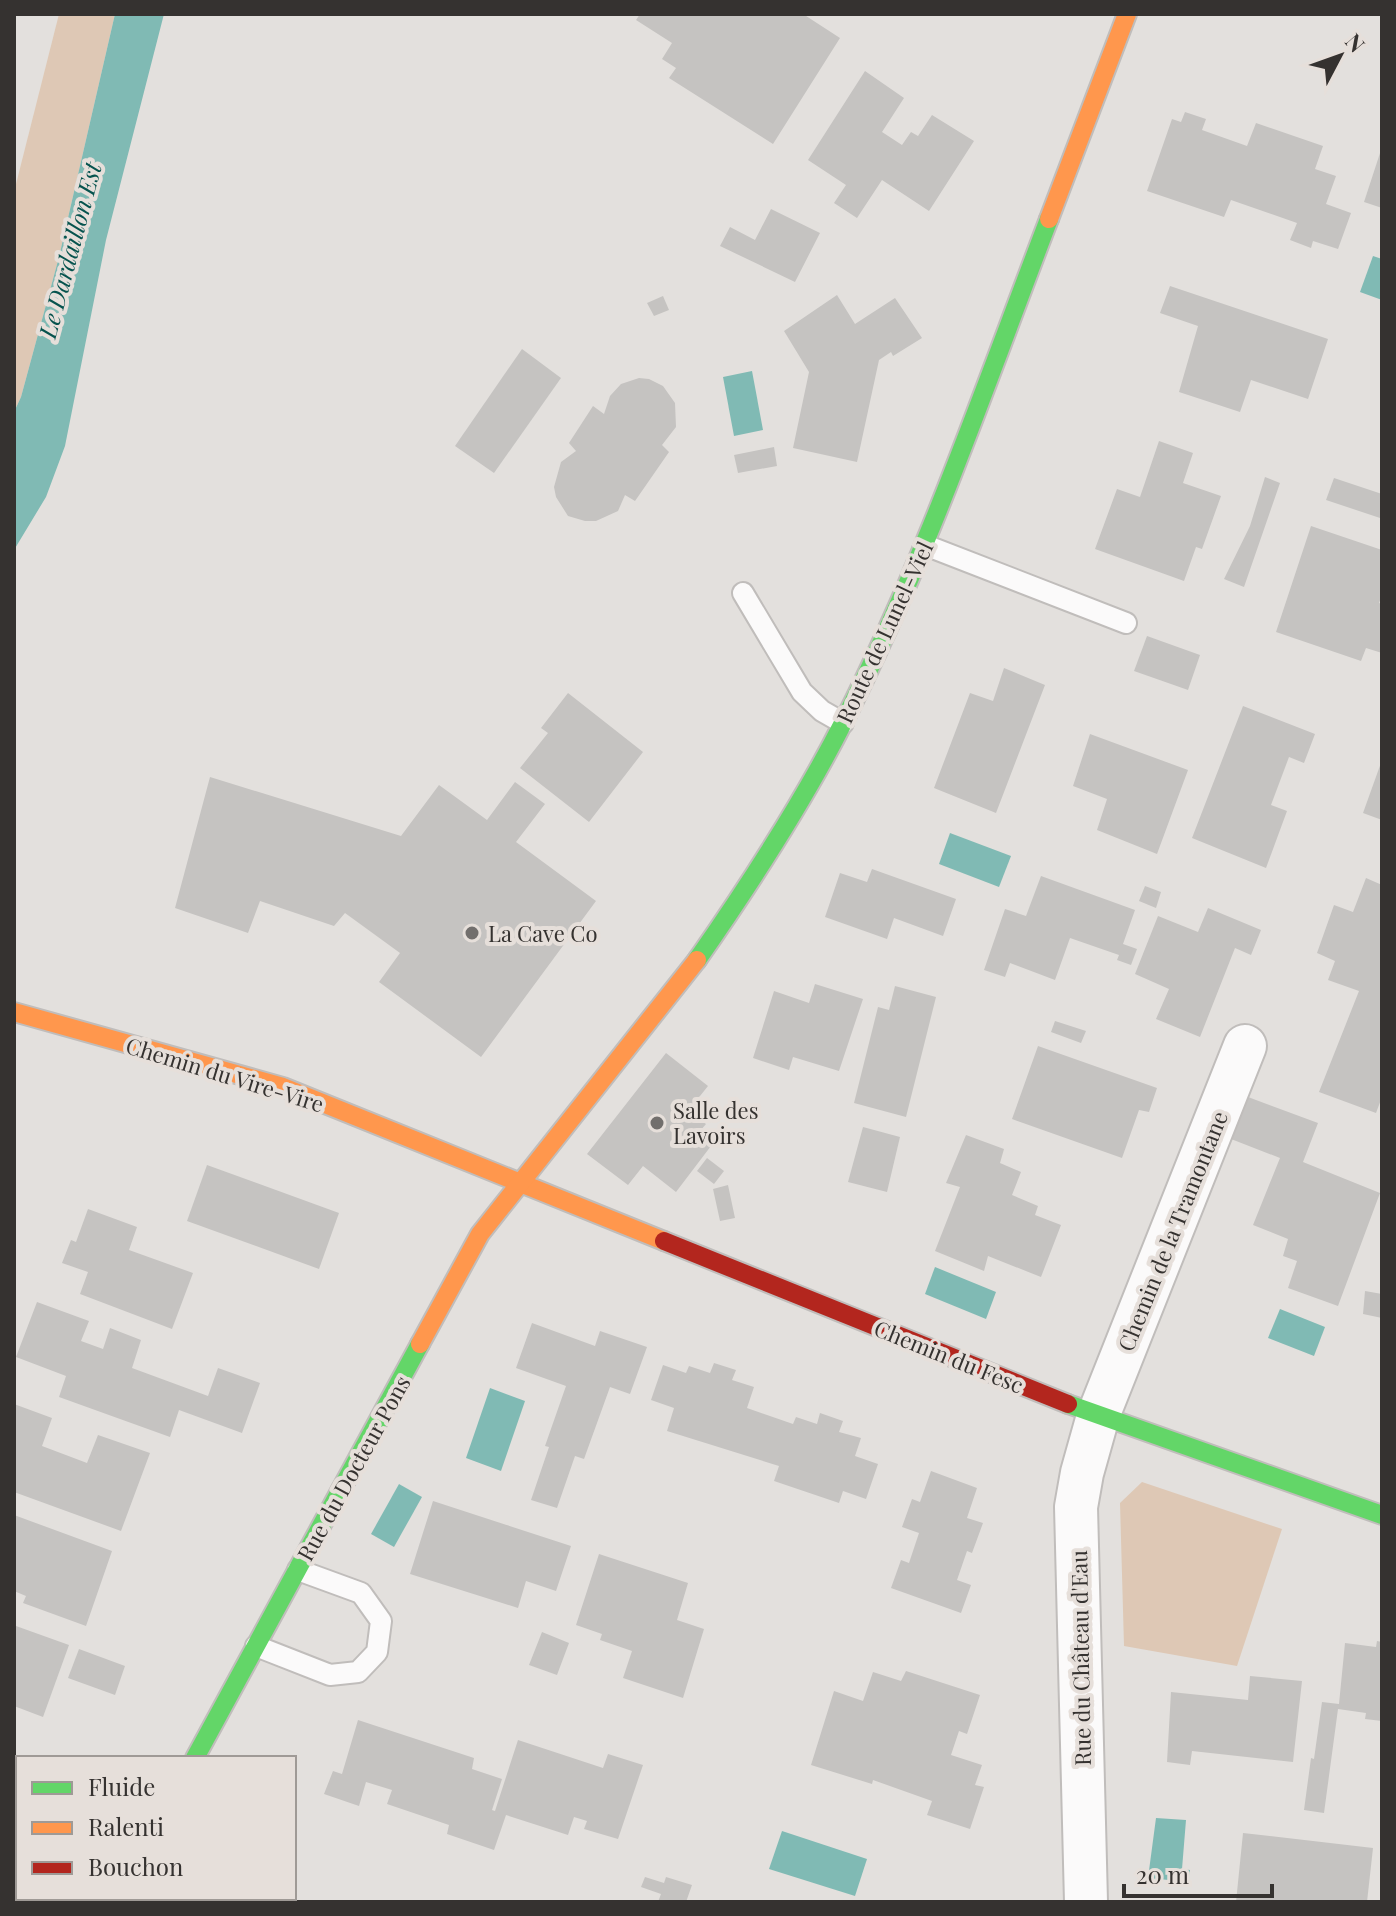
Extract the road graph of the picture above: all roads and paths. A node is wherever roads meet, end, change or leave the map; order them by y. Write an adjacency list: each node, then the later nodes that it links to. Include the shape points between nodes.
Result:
1 (1127, 14): 2 (street, Route de Lunel-Viel)
2 (925, 545): 4 (lane); 5 (street, Route de Lunel-Viel)
3 (743, 593): 5 (lane, via 802,692)
4 (1126, 623)
5 (843, 723): 8 (street, Route de Lunel-Viel, via 787,825 698,959)
6 (14, 1012): 8 (street, Chemin du Vire-Vire, via 283,1087)
7 (1245, 1046): 9 (street, Chemin de la Tramontane)
8 (520, 1184): 9 (street, Chemin du Fesc); 11 (street, Rue du Docteur Pons, via 480,1234)
9 (1098, 1416): 10 (street, Chemin du Fesc); 14 (street, Rue du Château d'Eau, via 1076,1507)
10 (1382, 1513)
11 (298, 1570): 12 (street, Rue du Docteur Pons); 12 (lane, via 361,1593 381,1621 377,1652 358,1672 330,1675)
12 (256, 1646): 13 (street, Rue du Docteur Pons)
13 (196, 1756)
14 (1086, 1902)

